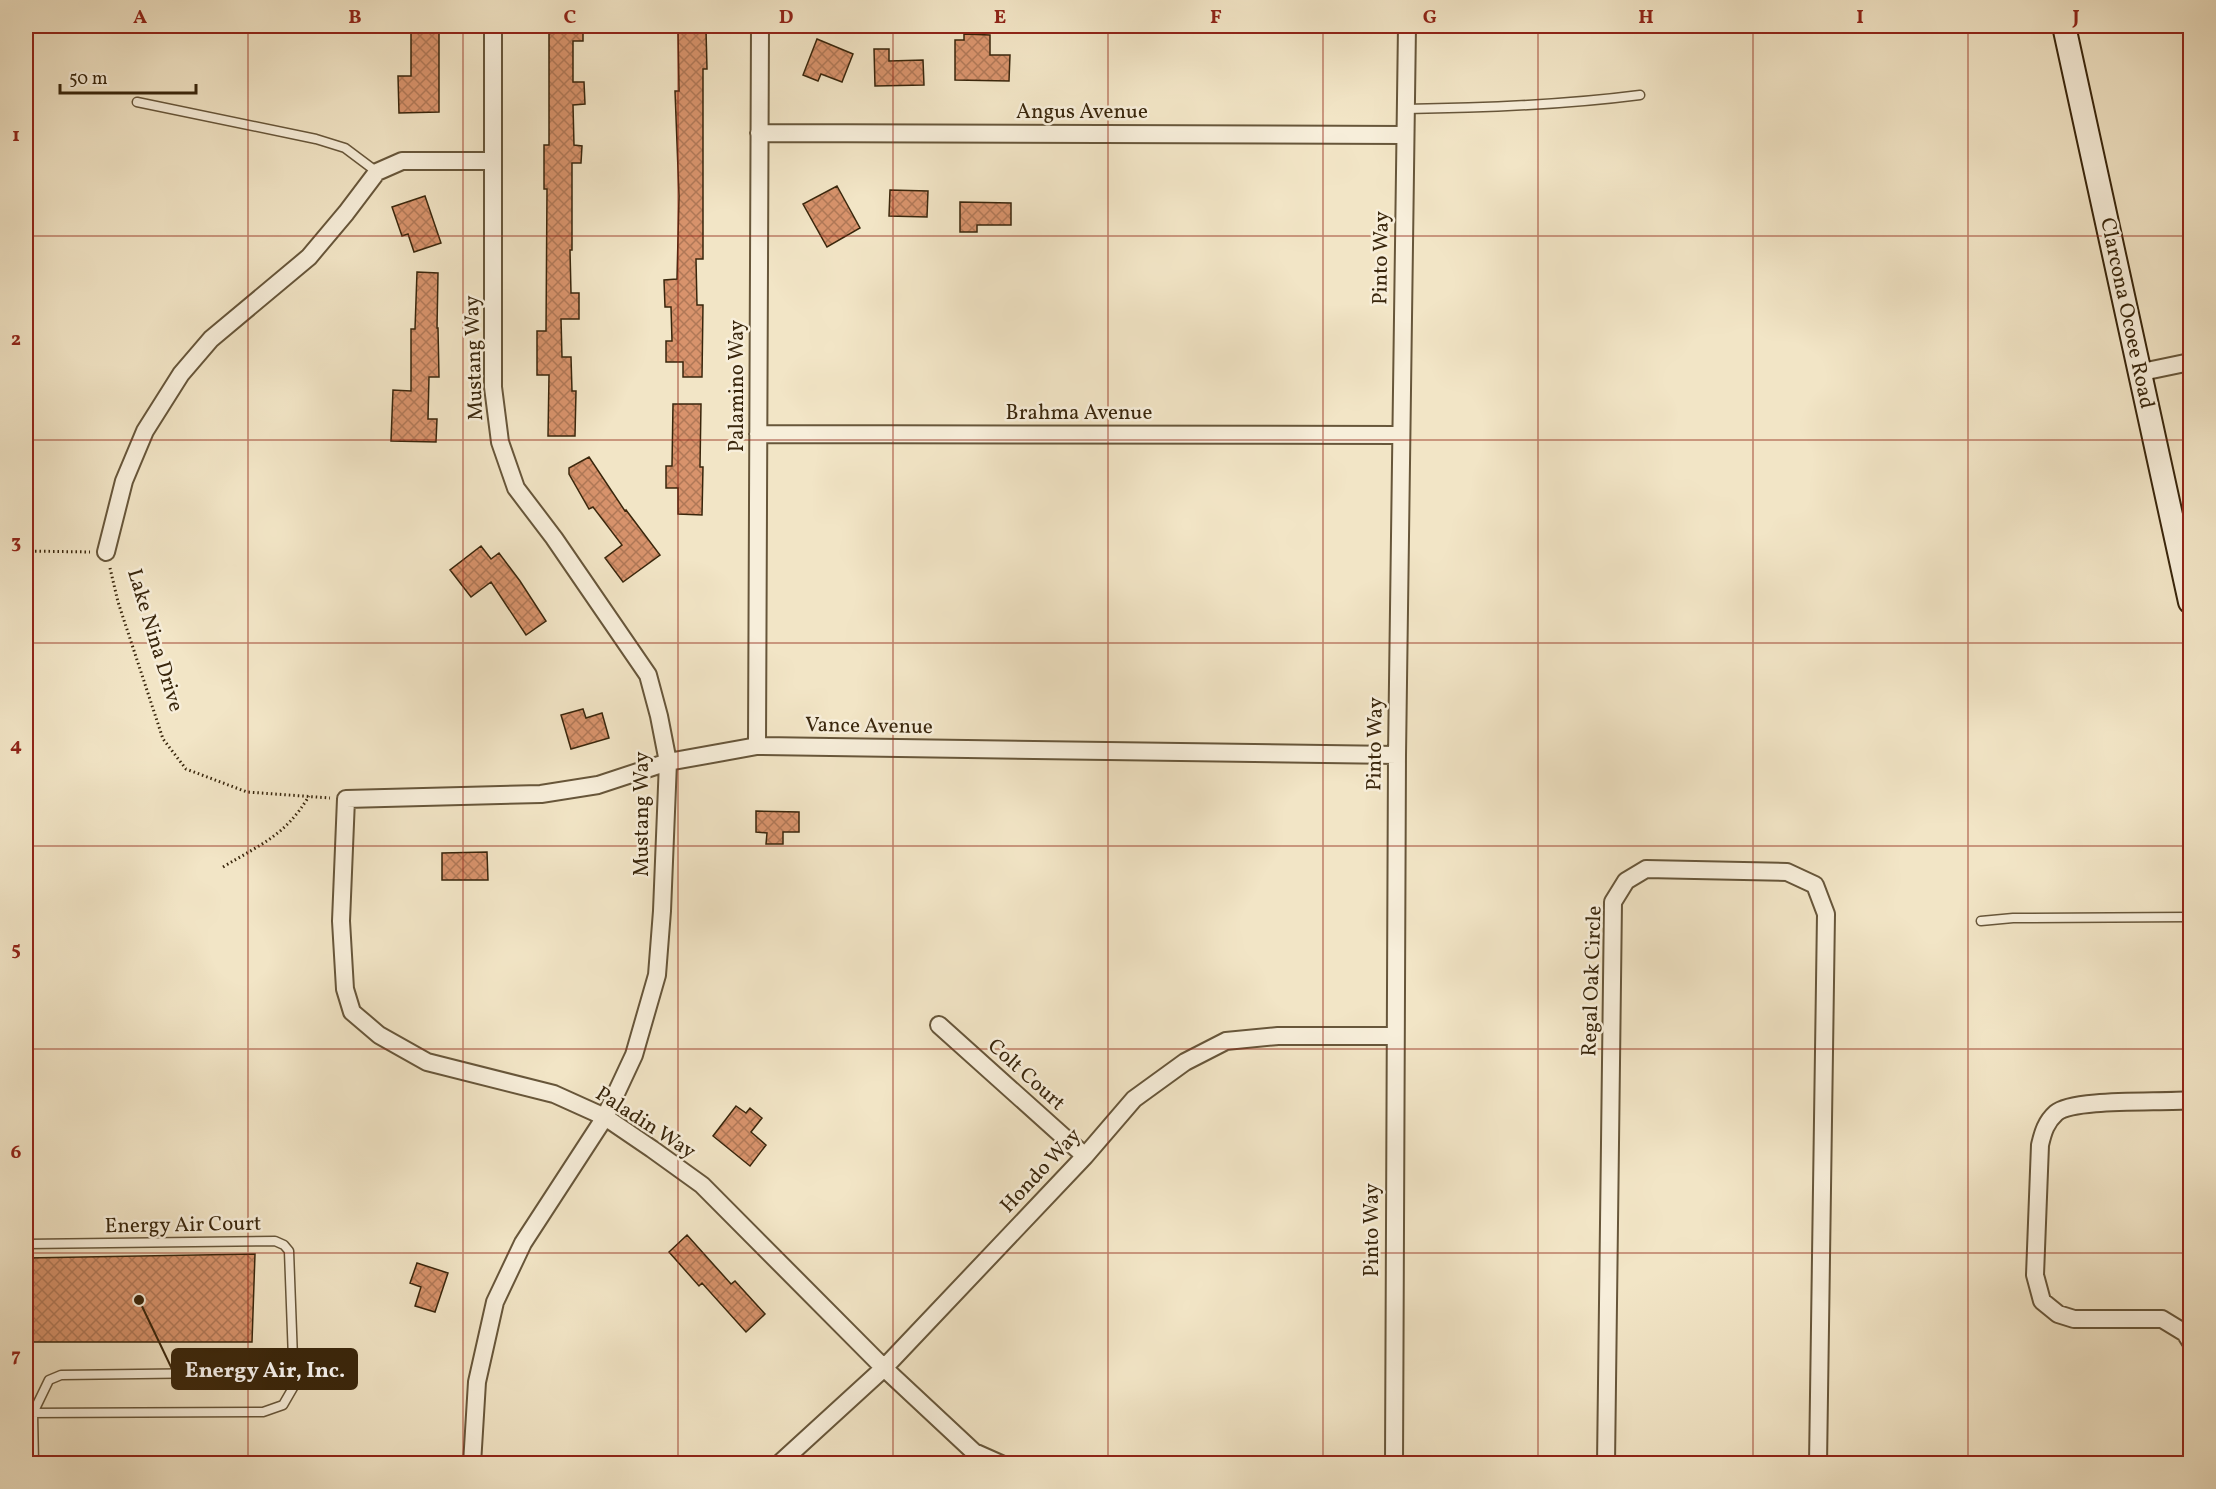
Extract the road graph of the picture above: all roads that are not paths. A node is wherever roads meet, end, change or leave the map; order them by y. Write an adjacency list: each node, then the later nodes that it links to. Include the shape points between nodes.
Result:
1 (494, 26): 10 (street, Mustang Way)
2 (760, 26): 8 (street, Palamino Way)
3 (1407, 26): 7 (street, Pinto Way)
4 (2064, 26): 13 (main road, Clarcona Ocoee Road)
5 (1640, 95): 7 (lane, via 1487,108)
6 (136, 102): 11 (lane, via 316,139 345,148)
7 (1406, 109): 9 (street, Pinto Way)
8 (759, 133): 9 (street, Angus Avenue); 14 (street, Palamino Way)
9 (1405, 135): 15 (street, Pinto Way)
10 (493, 161): 11 (street, Lake Nina Drive, via 402,161); 20 (street, Mustang Way, via 493,387 500,442 516,488 648,675)
11 (377, 172): 16 (street, Lake Nina Drive, via 309,257 211,339 181,374 145,431 124,481)
12 (2190, 362): 13 (street)
13 (2142, 372): 17 (main road, Clarcona Ocoee Road)
14 (758, 434): 15 (street, Brahma Avenue); 18 (street, Palamino Way)
15 (1400, 435): 19 (street, Pinto Way)
16 (106, 552)
17 (2190, 602)
18 (757, 746): 19 (street, Vance Avenue); 20 (street, Vance Avenue)
19 (1397, 755): 25 (street, Pinto Way)
20 (668, 762): 21 (street, Vance Avenue, via 598,785 541,794); 27 (street, Mustang Way, via 657,975 634,1055)
21 (346, 799): 27 (street, Paladin Way, via 341,921 345,989 352,1012 379,1035 427,1062 554,1094)
22 (2190, 917): 23 (lane)
23 (1981, 921)
24 (939, 1025): 28 (street, Colt Court)
25 (1394, 1036): 28 (street, Hondo Way, via 1278,1036 1226,1041 1185,1062 1134,1099); 38 (street, Pinto Way)
26 (2190, 1100): 30 (street, via 2076,1104 2058,1111 2044,1127 2040,1145 2035,1275 2042,1301 2058,1314 2074,1319 2163,1319 2185,1333)
27 (604, 1117): 31 (street, Paladin Way, via 702,1185); 35 (street, Mustang Way, via 523,1243 495,1302 477,1382)
28 (1085, 1156): 31 (street, Hondo Way)
29 (26, 1244): 32 (lane, Energy Air Court, via 275,1240 289,1251)
30 (2190, 1341)
31 (884, 1368): 36 (street, Hondo Way); 37 (street, Paladin Way, via 974,1452)
32 (293, 1372): 33 (lane, via 61,1375 49,1380); 33 (lane, Energy Air Court, via 294,1386 283,1406 263,1412)
33 (29, 1413): 34 (lane)
34 (34, 1464)
35 (472, 1464)
36 (779, 1464)
37 (1001, 1464)
38 (1394, 1464)
39 (1606, 1464): 40 (street, Regal Oak Circle, via 1613,902 1626,881 1646,869 1787,872 1815,885 1826,914)
40 (1818, 1464)

